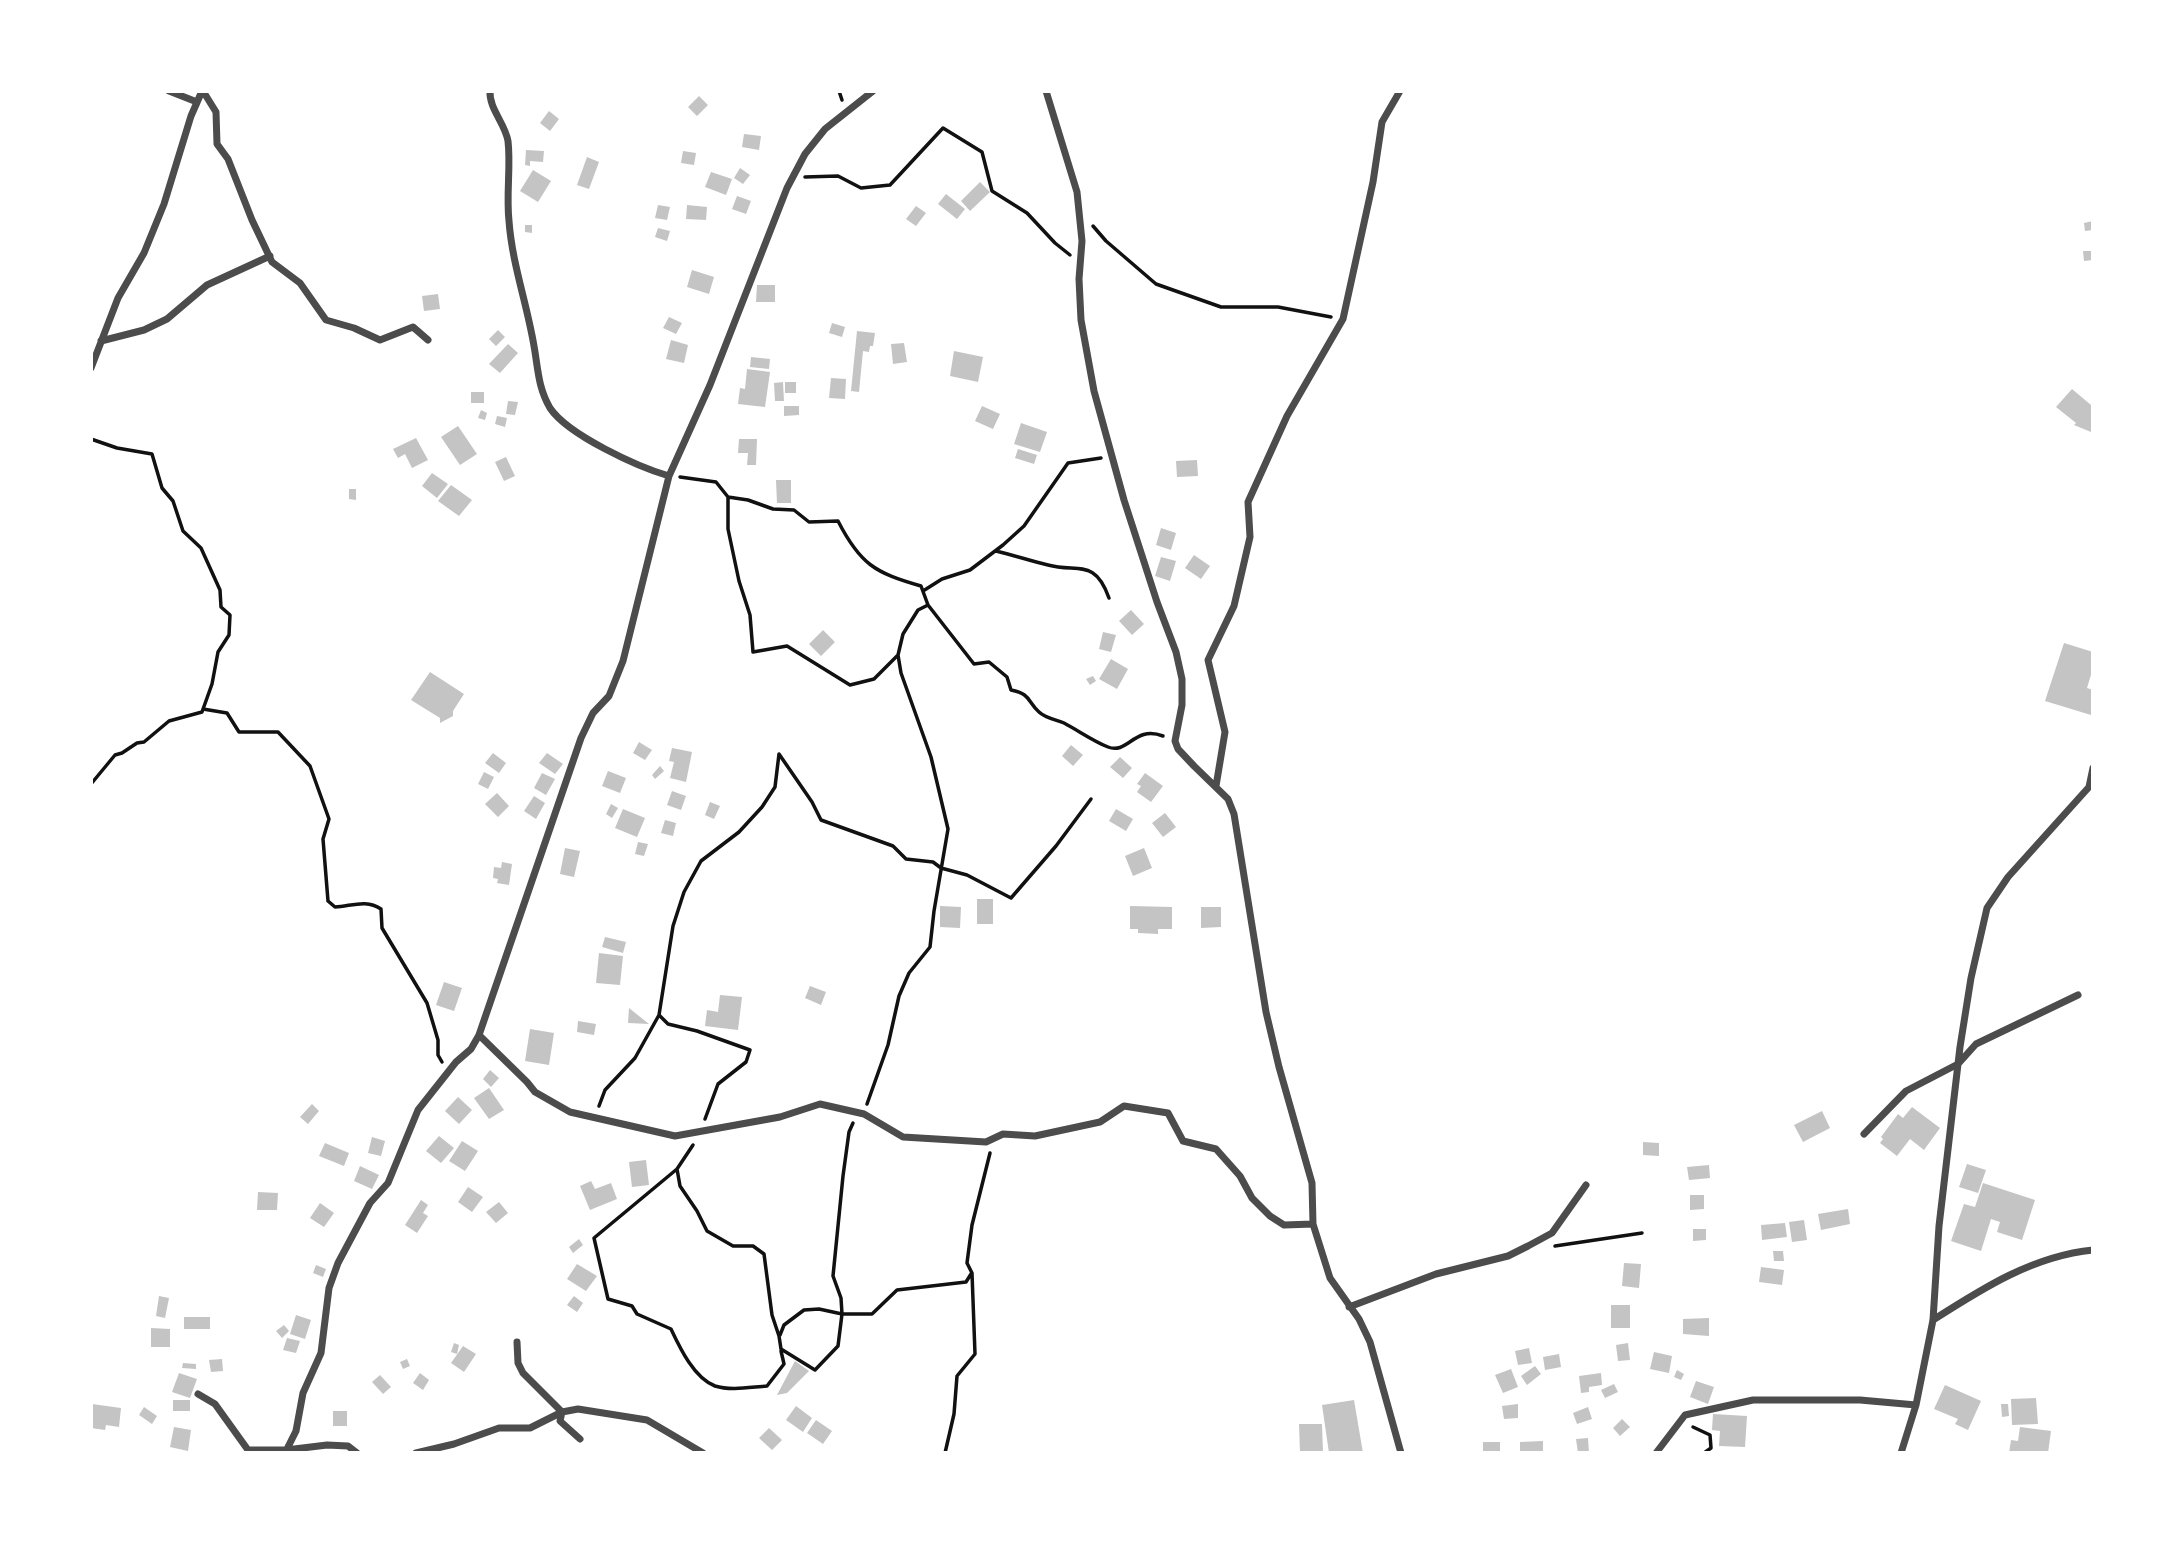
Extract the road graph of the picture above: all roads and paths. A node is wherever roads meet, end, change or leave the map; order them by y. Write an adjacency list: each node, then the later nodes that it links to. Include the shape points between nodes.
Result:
1 (169, 91): 7 (street)
2 (202, 91): 7 (street); 10 (street, via 216,112 217,144 228,159)
3 (490, 91): 18 (street, via 508,138 513,255 540,388 551,410 567,426)
4 (873, 91): 8 (street, via 825,130)
5 (1046, 91): 9 (street)
6 (1400, 91): 12 (street, via 1382,122)
7 (197, 102): 14 (street, via 164,204)
8 (793, 177): 11 (path, via 838,176 861,188 890,185 943,128 982,152 992,191 1027,213); 18 (street)
9 (1080, 211): 11 (street); 12 (path, via 1106,241 1156,284 1221,307 1278,307)
10 (270, 256): 13 (street, via 300,282 326,320 380,340 413,327); 14 (street, via 207,285 167,319)
11 (1080, 263): 17 (street, via 1086,350)
12 (1343, 319): 29 (street, via 1287,416 1248,502 1250,537 1234,606 1208,660 1225,732)
13 (428, 340)
14 (101, 341): 15 (street)
15 (91, 368)
16 (91, 439): 25 (path, via 152,454 183,531 201,548 220,590 221,607 230,615 229,635 218,652)
17 (1112, 456): 20 (path, via 1068,463 1024,526); 26 (street, via 1182,679)
18 (669, 476): 19 (path, via 716,482); 34 (street, via 623,662 609,696 593,713 581,738)
19 (729, 497): 21 (path, via 794,510 809,522 838,522 866,563 894,579 921,586); 24 (path, via 727,529 750,615 752,653 787,646 850,685 874,679)
20 (996, 551): 21 (path, via 970,570); 22 (path, via 1051,566 1084,567 1104,583)
21 (923, 591): 23 (path)
22 (1109, 598)
23 (928, 605): 24 (path, via 918,610 903,634); 26 (path, via 974,664 989,662 1007,677 1011,690 1029,697 1040,713 1111,748 1153,732)
24 (898, 655): 31 (path, via 931,757 948,829)
25 (203, 709): 28 (path, via 169,722 144,742 115,755); 36 (path, via 227,713 239,732 278,732 310,766 329,819 323,839 328,901 335,907 360,902 381,909 382,928 427,1003 438,1055)
26 (1175, 741): 29 (street)
27 (2093, 768): 35 (street, via 2090,787 2008,877 1987,908)
28 (91, 784)
29 (1216, 786): 44 (street, via 1234,814 1266,1012 1312,1183)
30 (1091, 799): 31 (path, via 1011,898 967,875)
31 (941, 868): 33 (path, via 933,862 906,859 892,846 821,820 779,754 775,786 762,807 701,861 684,892 673,926); 37 (path, via 930,947 909,973 899,996)
32 (2078, 995): 35 (street, via 1976,1044)
33 (659, 1016): 38 (path, via 635,1058 605,1090); 39 (path, via 668,1024 750,1050 746,1062 718,1084)
34 (478, 1035): 36 (street); 38 (street, via 535,1092 570,1112)
35 (1958, 1064): 40 (street, via 1906,1091); 51 (street)
36 (447, 1073): 60 (street, via 418,1110 388,1183 370,1203 338,1263 329,1288 321,1353 303,1393 296,1431)
37 (864, 1114): 39 (street, via 820,1104 780,1117); 41 (street, via 903,1137 968,1142); 50 (path, via 853,1121 849,1132 843,1176 833,1276)
38 (596, 1117): 39 (street, via 675,1136)
39 (701, 1130): 42 (path)
40 (1864, 1134)
41 (995, 1138): 44 (street, via 1078,1128 1100,1122 1124,1106 1168,1113 1183,1141 1216,1149 1270,1216 1284,1225); 48 (path, via 972,1225 967,1263)
42 (677, 1169): 52 (path, via 680,1186 707,1231 733,1246 753,1246 764,1254); 54 (path, via 594,1238 608,1299 632,1306 637,1314 671,1329 688,1363 714,1386 766,1386 784,1364)
43 (1586, 1185): 46 (street, via 1552,1233)
44 (1313, 1224): 49 (street, via 1330,1278)
45 (1642, 1233): 46 (path, via 1563,1247)
46 (1528, 1246): 49 (street)
47 (2093, 1250): 51 (street, via 2070,1252 2023,1268)
48 (972, 1273): 50 (path, via 966,1282 897,1290 872,1314); 65 (path, via 975,1353 957,1377)
49 (1349, 1307): 66 (street, via 1370,1342)
50 (842, 1314): 52 (path, via 804,1310 784,1325); 54 (path, via 838,1346 816,1370)
51 (1933, 1320): 56 (street)
52 (779, 1336): 54 (path)
53 (517, 1342): 57 (street, via 523,1373)
54 (781, 1349)
55 (198, 1394): 60 (street, via 215,1404 248,1450)
56 (1916, 1405): 58 (street, via 1753,1400 1698,1410); 61 (street)
57 (562, 1412): 59 (street, via 560,1421); 63 (street, via 530,1428 499,1428); 64 (street, via 578,1409 647,1420)
58 (1680, 1421): 67 (street); 68 (path, via 1710,1435 1711,1448)
59 (580, 1439)
60 (286, 1452): 62 (street, via 327,1445 348,1446)
61 (1904, 1452)
62 (358, 1453)
63 (416, 1453)
64 (703, 1453)
65 (945, 1453)
66 (1401, 1453)
67 (1656, 1453)
68 (1704, 1453)

